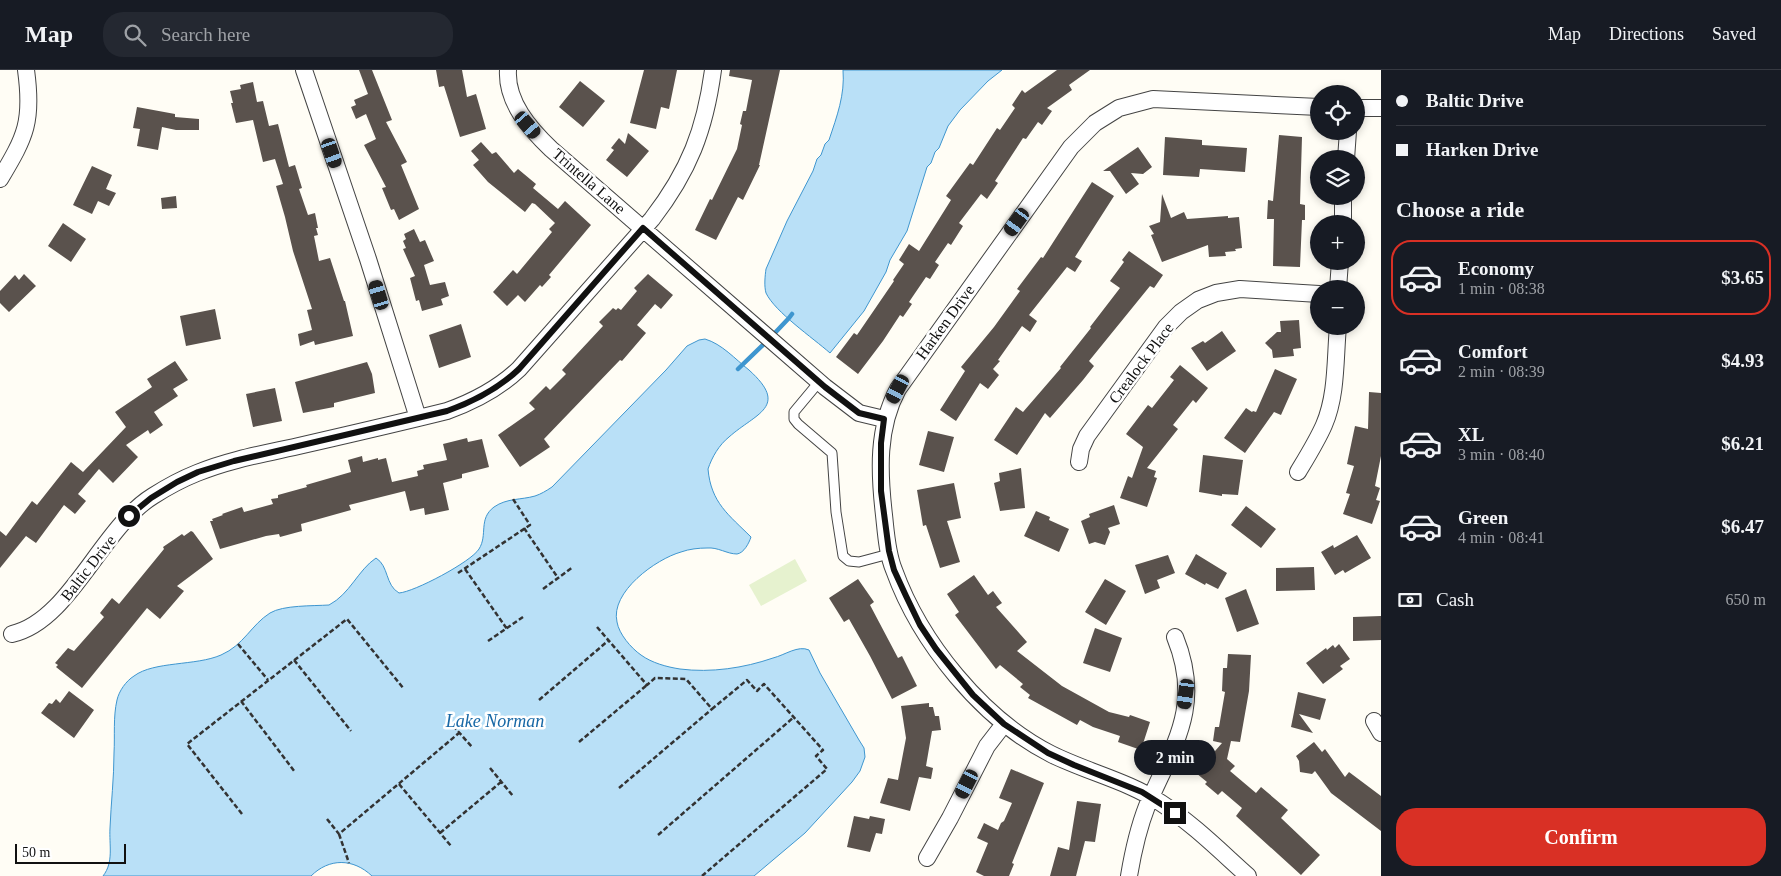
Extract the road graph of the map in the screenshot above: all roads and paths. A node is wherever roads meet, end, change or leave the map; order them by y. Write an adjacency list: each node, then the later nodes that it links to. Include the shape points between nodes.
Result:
1 (26, 70): 8 (street, via 30,94 28,122 16,153)
2 (304, 70): 13 (street)
3 (508, 70): 9 (street, Trintella Lane, via 513,98 528,125 551,149)
4 (713, 70): 9 (street, Baltic Drive, via 694,148 671,194)
5 (1310, 107): 14 (street, Harken Drive, via 1152,99 1119,108 1095,123 1071,147 914,364)
6 (1365, 108): 7 (street)
7 (1381, 108)
8 (0, 179)
9 (643, 228): 12 (street, Trintella Lane); 13 (street, Baltic Drive, via 505,382 472,402)
10 (1310, 293): 15 (street, Crealock Place, via 1240,289 1198,300 1181,312 1150,346 1087,436)
11 (1337, 335): 16 (street, via 1333,390 1325,423)
12 (819, 382): 14 (street, Trintella Lane, via 859,413); 19 (lane, via 794,412 794,419 832,453 836,512 844,556 849,561 859,562)
13 (418, 418): 28 (street, Baltic Drive, via 234,461 177,482 129,516 58,605 33,626)
14 (884, 419): 19 (street, Harken Drive, via 881,491)
15 (1079, 462)
16 (1298, 472)
17 (513, 499): 18 (path, via 530,525)
18 (524, 528): 21 (path); 23 (path)
19 (889, 554): 42 (street, Harken Drive, via 920,625 936,649 973,695)
20 (573, 567): 23 (path)
21 (465, 569): 22 (path); 27 (path)
22 (458, 573)
23 (558, 578): 24 (path)
24 (543, 589)
25 (523, 617): 27 (path)
26 (598, 627): 30 (path)
27 (507, 629): 31 (path)
28 (12, 634)
29 (1175, 636): 53 (street, via 1187,679 1182,726)
30 (608, 640): 35 (path); 37 (path)
31 (488, 641)
32 (238, 644): 34 (path)
33 (294, 660): 34 (path); 36 (path, via 347,619); 43 (path)
34 (268, 680): 38 (path)
35 (647, 685): 39 (path, via 655,678 686,679); 45 (path)
36 (404, 689)
37 (539, 700)
38 (241, 701): 48 (path); 54 (path, via 187,744)
39 (712, 709): 40 (path, via 747,680 757,691 764,684); 51 (path)
40 (794, 717): 58 (path); 62 (path, via 823,750 816,756 827,769)
41 (448, 720): 44 (path)
42 (1004, 724): 53 (street, Harken Drive, via 1048,753); 60 (street, via 987,746)
43 (351, 731)
44 (459, 733): 46 (path); 50 (path)
45 (580, 742)
46 (472, 748)
47 (490, 768): 49 (path)
48 (296, 772)
49 (501, 782): 52 (path); 56 (path)
50 (399, 784): 56 (path); 57 (path)
51 (620, 788)
52 (513, 796)
53 (1152, 797): 63 (street, via 1136,838); 64 (street, Harken Drive, via 1189,824)
54 (242, 814)
55 (327, 819): 57 (path)
56 (440, 833): 59 (path)
57 (339, 834): 61 (path)
58 (658, 835)
59 (451, 846)
60 (927, 858)
61 (349, 863)
62 (702, 876)
63 (1129, 876)
64 (1248, 876)

